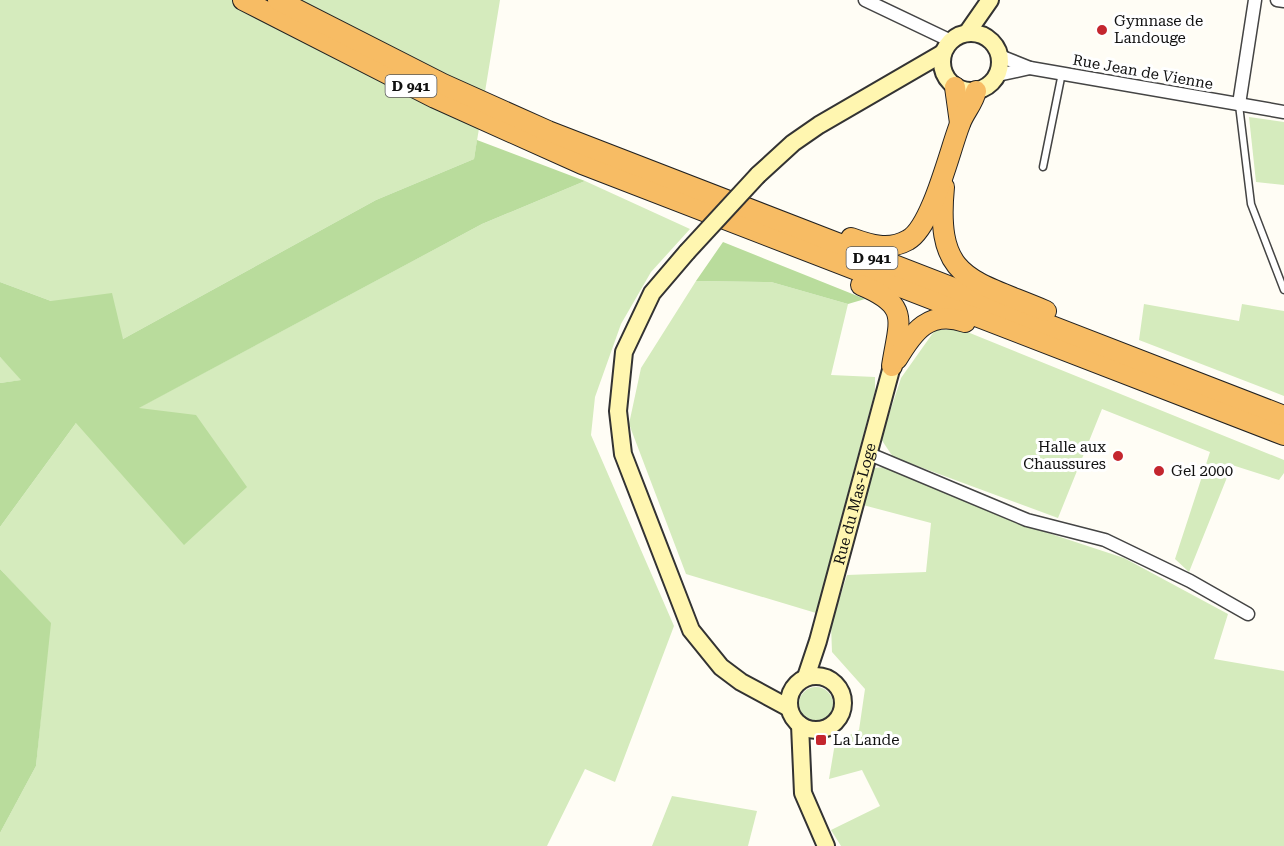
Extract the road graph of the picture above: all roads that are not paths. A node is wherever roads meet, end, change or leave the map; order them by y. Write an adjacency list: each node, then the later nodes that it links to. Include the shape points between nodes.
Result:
1 (243, 0): 24 (highway, D 941, via 497,126 582,164)
2 (278, 0): 21 (highway, D 941, via 443,84)
3 (865, 0): 10 (street)
4 (991, 0): 8 (main road); 9 (main road)
5 (1255, 0): 18 (street)
6 (1277, 0): 7 (street)
7 (1284, 1)
8 (967, 33): 9 (main road); 10 (main road)
9 (988, 38): 11 (main road)
10 (947, 47): 12 (main road); 16 (main road, via 942,68)
11 (1000, 56): 13 (street, Rue Jean de Vienne); 15 (main road)
12 (919, 68): 16 (main road); 37 (main road, bridge, via 819,125 758,175 652,293 624,352 618,411 621,443 663,562 691,630 721,667)
13 (1030, 68): 14 (street, Rue Jean de Vienne); 15 (street)
14 (1062, 74): 18 (street, Rue Jean de Vienne); 22 (lane)
15 (998, 75): 17 (main road, via 987,87)
16 (951, 83): 17 (main road); 20 (highway)
17 (976, 91): 20 (highway)
18 (1239, 104): 19 (street, Rue Jean de Vienne); 25 (lane, via 1251,204)
19 (1284, 112)
20 (960, 123): 23 (highway)
21 (614, 159): 23 (highway, via 684,176 868,244 890,247 910,240 920,227); 27 (highway, D 941)
22 (1043, 167)
23 (945, 175): 27 (highway, via 943,238 960,271 1111,340)
24 (766, 236): 26 (highway, D 941); 28 (highway, via 802,261 889,298 897,307 899,322)
25 (1284, 290)
26 (1049, 345): 28 (highway, via 1007,339 961,320 941,317 913,332); 30 (highway, D 941)
27 (1130, 357): 29 (highway, D 941)
28 (892, 366): 31 (main road, Rue du Mas-Loge)
29 (1284, 416)
30 (1284, 435)
31 (867, 453): 32 (street, via 1027,520 1105,540); 33 (main road, Rue du Mas-Loge)
32 (1248, 614)
33 (818, 641): 34 (main road, Rue du Mas-Loge); 35 (main road, Rue du Mas-Loge)
34 (806, 677): 35 (main road); 36 (main road)
35 (827, 678): 40 (main road, via 841,692 843,708 834,724)
36 (792, 689): 37 (main road); 38 (main road)
37 (766, 697): 38 (main road)
38 (789, 708): 39 (main road)
39 (800, 725): 40 (main road); 41 (main road)
40 (819, 730): 41 (main road)
41 (801, 775): 42 (main road, via 803,793)
42 (826, 846)

